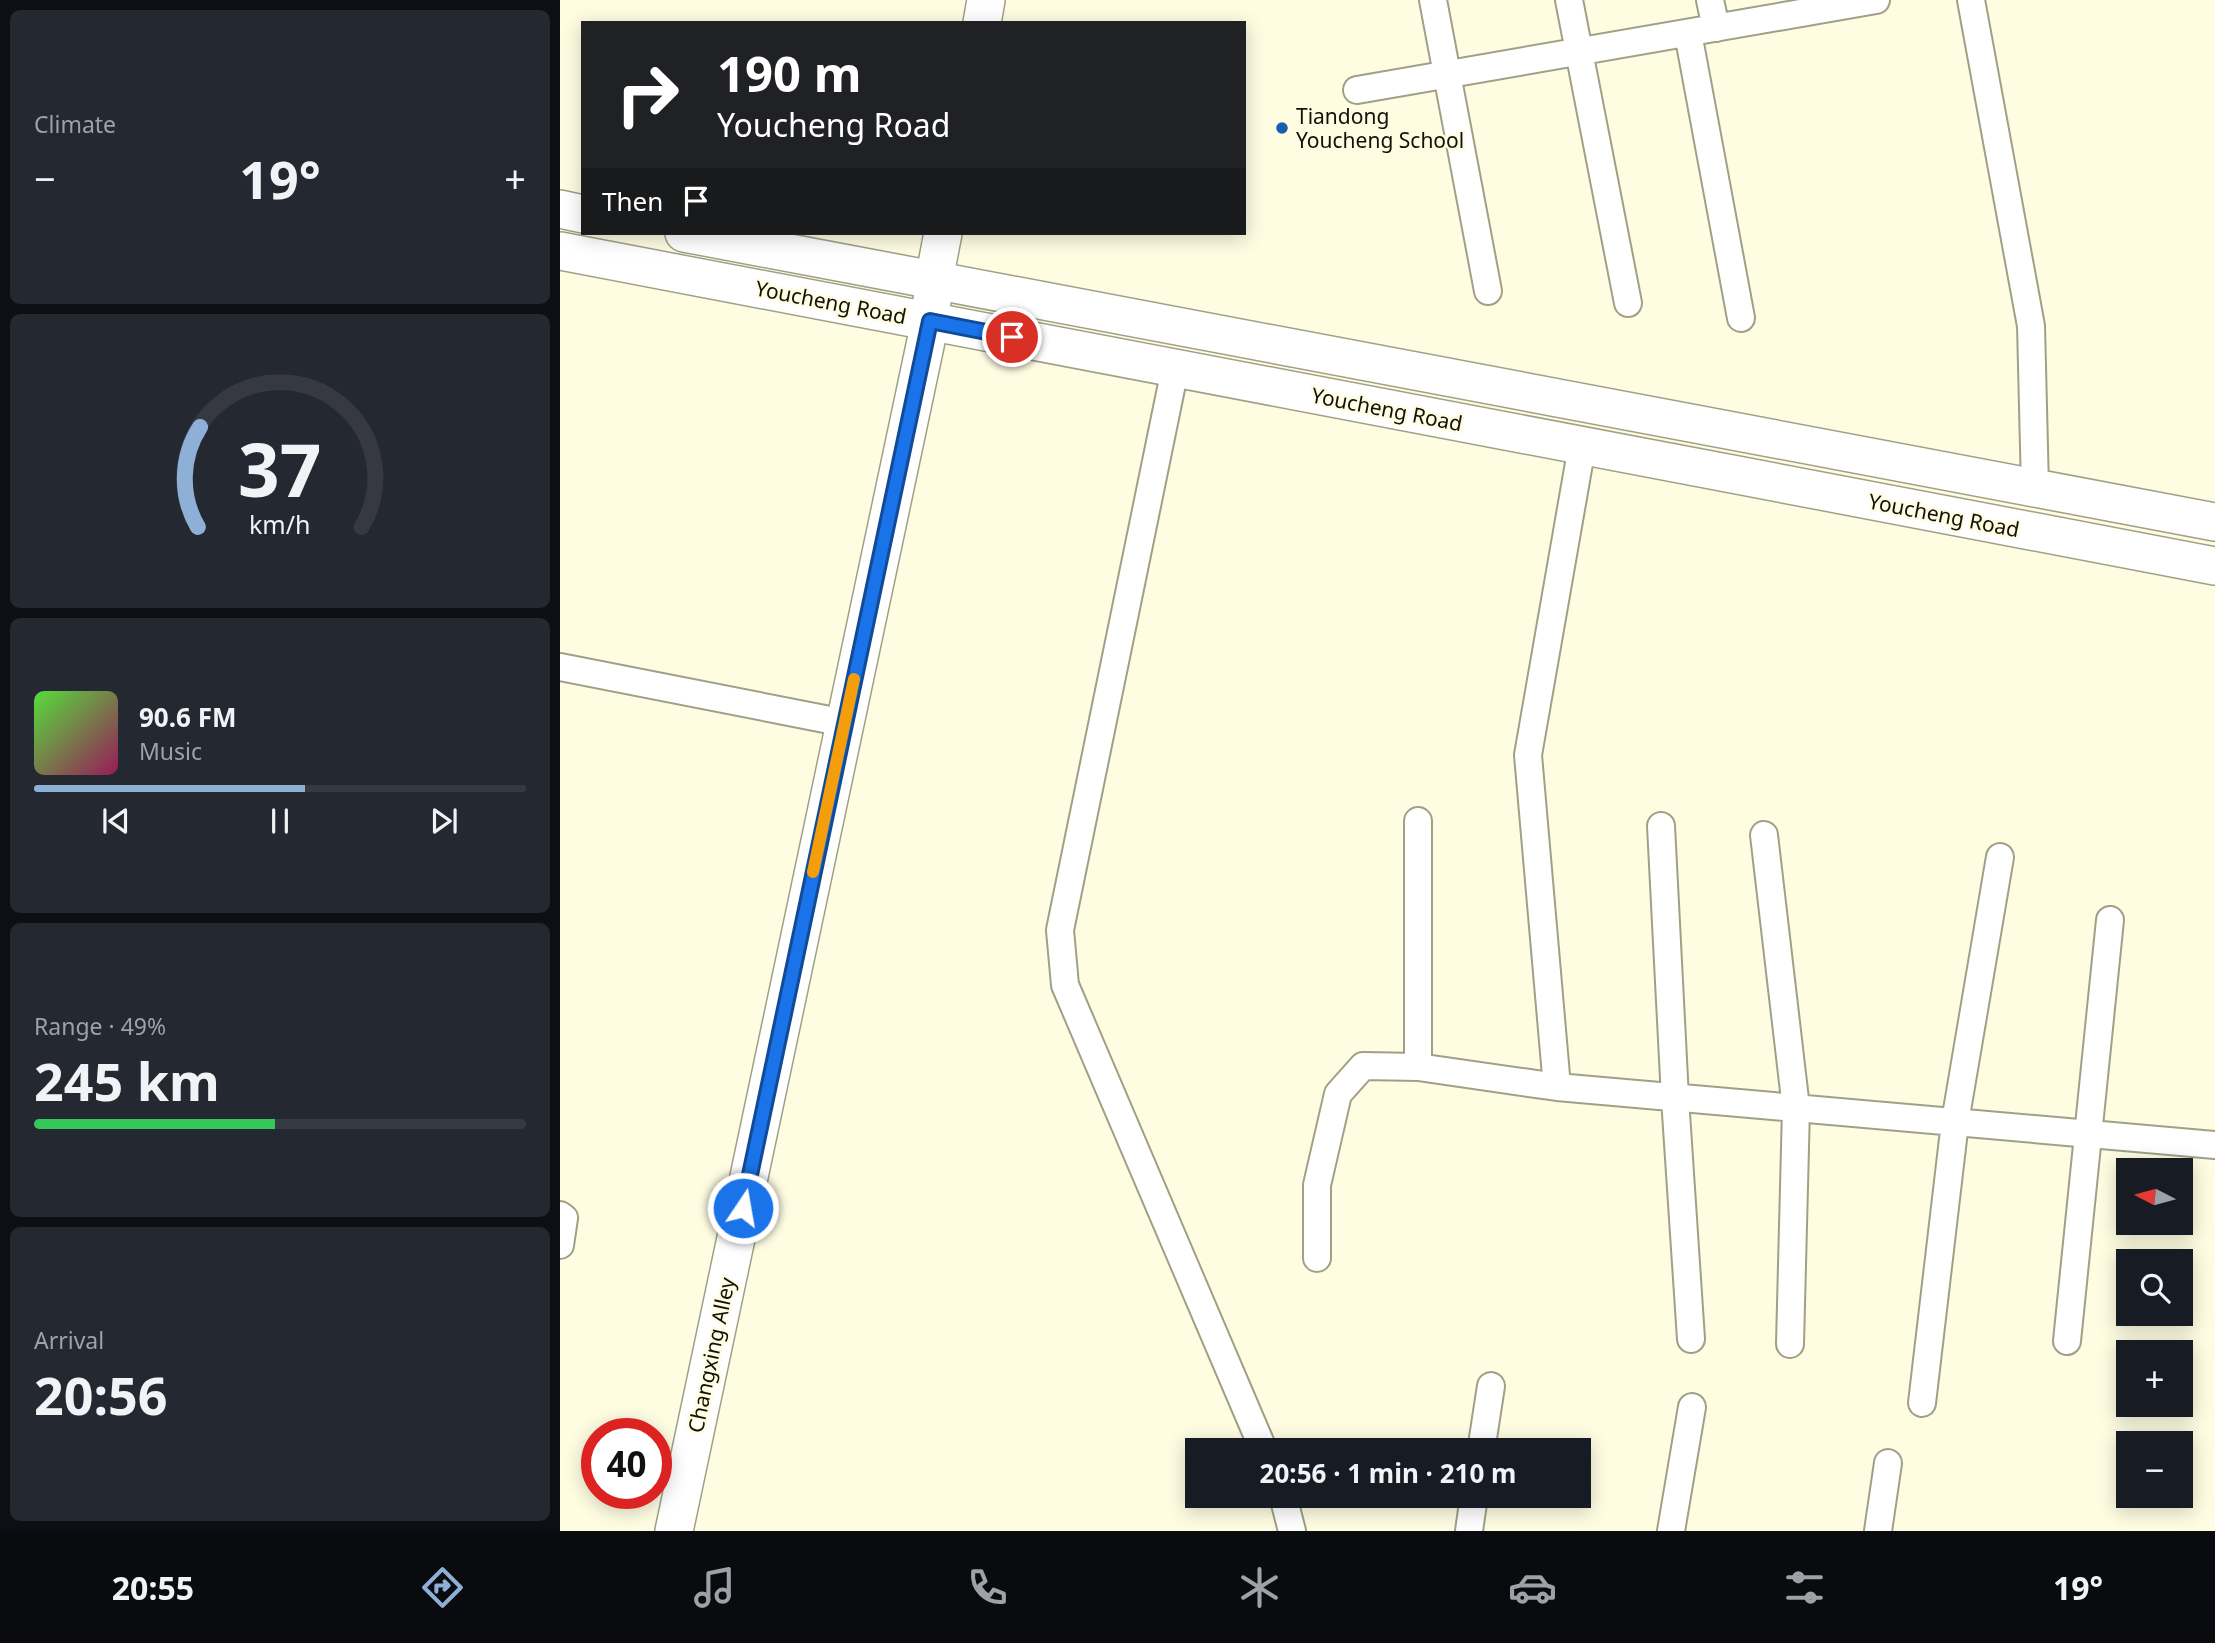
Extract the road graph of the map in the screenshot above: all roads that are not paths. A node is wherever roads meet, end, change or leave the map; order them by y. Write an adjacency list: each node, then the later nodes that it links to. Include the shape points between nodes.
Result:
1 (986, 0): 8 (main road)
2 (1433, 0): 12 (street)
3 (1569, 0): 11 (street)
4 (1710, 0): 9 (street)
5 (1876, 0): 7 (street)
6 (1971, 0): 26 (street, via 2031,326)
7 (1838, 3): 9 (street)
8 (982, 21)
9 (1716, 28): 10 (street)
10 (1688, 33): 11 (street); 22 (street)
11 (1579, 52): 12 (street); 21 (street)
12 (1446, 75): 13 (street); 20 (street)
13 (1357, 90)
14 (560, 209): 15 (main road)
15 (581, 214)
16 (695, 235): 19 (main road, Youcheng Road)
17 (943, 235): 19 (main road, Changxing Alley)
18 (560, 251): 23 (main road, Youcheng Road)
19 (934, 280): 23 (main road, Changxing Alley); 26 (main road, Youcheng Road)
20 (1488, 291)
21 (1628, 303)
22 (1741, 318)
23 (930, 321): 24 (main road, Youcheng Road); 30 (main road, Changxing Alley)
24 (1175, 369): 25 (main road, Youcheng Road); 52 (street, via 1060,930 1065,985)
25 (1582, 446): 28 (main road, Youcheng Road); 37 (street, via 1528,755)
26 (2035, 488): 27 (main road, Youcheng Road)
27 (2215, 522)
28 (2215, 566)
29 (560, 667): 30 (street)
30 (845, 723): 57 (main road, Changxing Alley)
31 (1418, 821): 36 (street)
32 (1661, 826): 38 (street)
33 (1765, 835): 39 (street)
34 (2000, 857): 40 (street)
35 (2110, 920): 41 (street)
36 (1418, 1067): 37 (street); 45 (street, via 1363,1066 1338,1094 1317,1185)
37 (1557, 1087): 38 (street)
38 (1675, 1098): 39 (street); 46 (street)
39 (1796, 1108): 40 (street); 48 (street)
40 (1955, 1122): 41 (street); 50 (street)
41 (2087, 1134): 42 (street); 47 (street)
42 (2215, 1145)
43 (560, 1215): 44 (street, via 564,1219)
44 (560, 1245)
45 (1317, 1258)
46 (1691, 1339)
47 (2067, 1341)
48 (1790, 1344)
49 (1491, 1386): 53 (street)
50 (1922, 1403)
51 (1692, 1407): 60 (street)
52 (1258, 1438)
53 (1483, 1438)
54 (1888, 1463): 61 (street)
55 (1286, 1508): 58 (street)
56 (1472, 1508): 59 (street)
57 (674, 1531)
58 (1292, 1531)
59 (1469, 1531)
60 (1671, 1531)
61 (1878, 1531)

